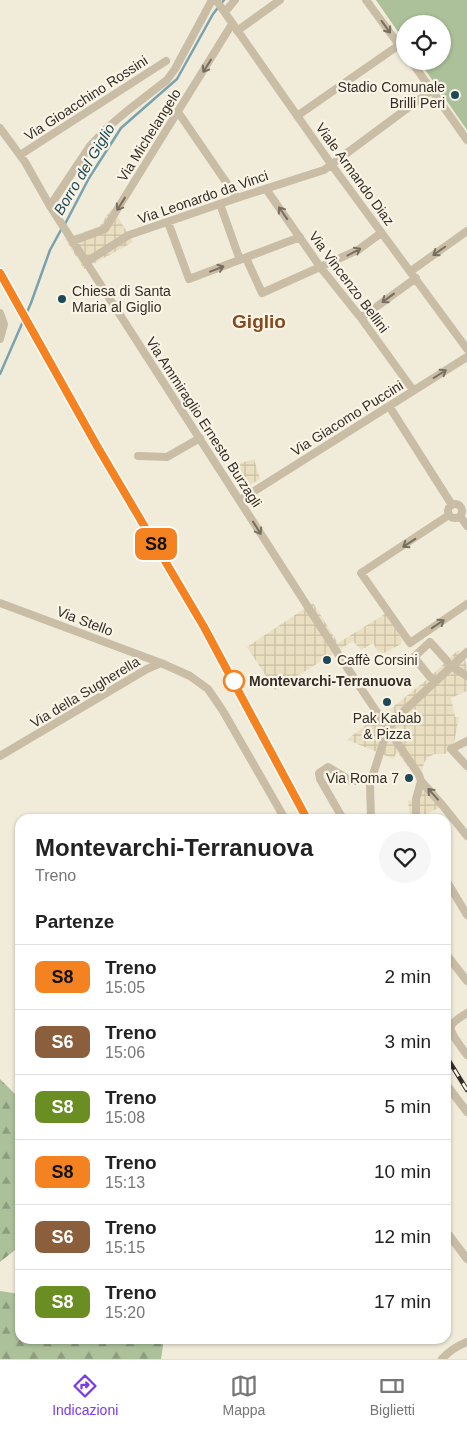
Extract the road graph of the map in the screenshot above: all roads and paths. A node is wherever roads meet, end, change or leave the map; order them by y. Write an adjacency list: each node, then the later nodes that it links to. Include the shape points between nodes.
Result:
1 (212, 0): 22 (street, via 167,80 90,146)
2 (216, 0): 6 (street, Viale Armando Diaz)
3 (235, 0): 6 (street)
4 (280, 0): 7 (street)
5 (366, 0): 8 (street, one-way to 8)
6 (225, 12): 7 (street, Viale Armando Diaz)
7 (235, 27): 13 (street, Via Michelangelo, one-way to 13); 14 (street, Viale Armando Diaz)
8 (396, 41)
9 (396, 47): 14 (street)
10 (166, 61): 17 (street, Via Gioacchino Rossini)
11 (418, 70): 12 (street)
12 (432, 90): 16 (street); 18 (street, Via Leonardo da Vinci)
13 (178, 112): 20 (street); 27 (street, Via Michelangelo, one-way to 27, via 106,229)
14 (298, 116): 18 (street, Viale Armando Diaz)
15 (0, 128): 17 (street, Via Ammiraglio Ernesto Burzagli)
16 (467, 140)
17 (20, 155): 22 (street, Via Ammiraglio Ernesto Burzagli)
18 (331, 164): 19 (street, Via Leonardo da Vinci, via 324,170); 25 (street, Viale Armando Diaz)
19 (266, 189): 20 (street, Via Leonardo da Vinci); 26 (street, Via Vincenzo Bellini, one-way to 19)
20 (237, 198): 21 (street, Via Leonardo da Vinci)
21 (220, 204): 23 (street, Via Leonardo da Vinci); 28 (street)
22 (50, 206): 27 (street, Via Ammiraglio Ernesto Burzagli)
23 (168, 222): 28 (street, one-way to 28, via 189,280); 29 (street, Via Leonardo da Vinci, via 129,235)
24 (467, 231): 31 (street, one-way to 31)
25 (381, 233): 30 (street, one-way to 25, via 358,250); 31 (street, Viale Armando Diaz)
26 (300, 237): 28 (street); 30 (street, Via Vincenzo Bellini)
27 (72, 239): 29 (street, Via Ammiraglio Ernesto Burzagli)
28 (243, 259): 30 (street, via 262,293)
29 (86, 262): 40 (street, Via Ammiraglio Ernesto Burzagli)
30 (321, 268): 34 (street, Via Vincenzo Bellini)
31 (411, 271): 32 (street, Viale Armando Diaz)
32 (416, 278): 34 (street, one-way to 34); 36 (street, Viale Armando Diaz)
33 (0, 313): 35 (street, via 4,324)
34 (361, 318): 38 (street, Via Vincenzo Bellini)
35 (0, 339)
36 (467, 349)
37 (467, 357): 38 (street, Via Giacomo Puccini, one-way to 37)
38 (414, 390): 39 (street, Via Giacomo Puccini)
39 (388, 406): 42 (street, Via Giacomo Puccini); 44 (street)
40 (200, 438): 41 (street, via 168,457); 42 (street, Via Ammiraglio Ernesto Burzagli)
41 (138, 456)
42 (240, 500): 55 (street, Via Ammiraglio Ernesto Burzagli, one-way to 55)
43 (467, 501): 44 (street)
44 (456, 506): 45 (street, via 448,510); 46 (street, via 461,510)
45 (449, 515): 46 (street, via 454,518); 49 (street, one-way to 49, via 361,574 410,643)
46 (460, 516): 47 (street)
47 (467, 526)
48 (0, 603): 51 (street, Via Stello)
49 (467, 604)
50 (467, 652): 52 (street)
51 (161, 663): 57 (street, Via della Sugherella); 61 (street, Via della Sugherella, via 190,676 208,690)
52 (449, 664): 53 (street); 54 (street, via 430,642 414,657); 55 (street)
53 (467, 676)
54 (430, 677)
55 (388, 729): 59 (street); 60 (street, Via Ammiraglio Ernesto Burzagli)
56 (467, 741): 58 (street, via 451,749)
57 (0, 756)
58 (467, 766)
59 (371, 781): 62 (street, via 351,781 328,767 319,773); 63 (street)
60 (421, 781): 64 (street); 65 (street, Via Ammiraglio Ernesto Burzagli, one-way to 60)
61 (282, 814)
62 (340, 814)
63 (371, 814)
64 (416, 814)
65 (449, 814)
66 (451, 817): 67 (street, Via Ammiraglio Ernesto Burzagli, one-way to 66)
67 (467, 836)
68 (451, 888): 69 (street)
69 (467, 915)
70 (451, 960): 71 (street)
71 (467, 981)
72 (467, 1013): 73 (street, via 451,1027)
73 (467, 1055)
74 (451, 1091): 75 (street)
75 (467, 1112)
76 (451, 1240): 77 (street)
77 (467, 1259)
78 (467, 1342): 79 (street)
79 (442, 1359)

